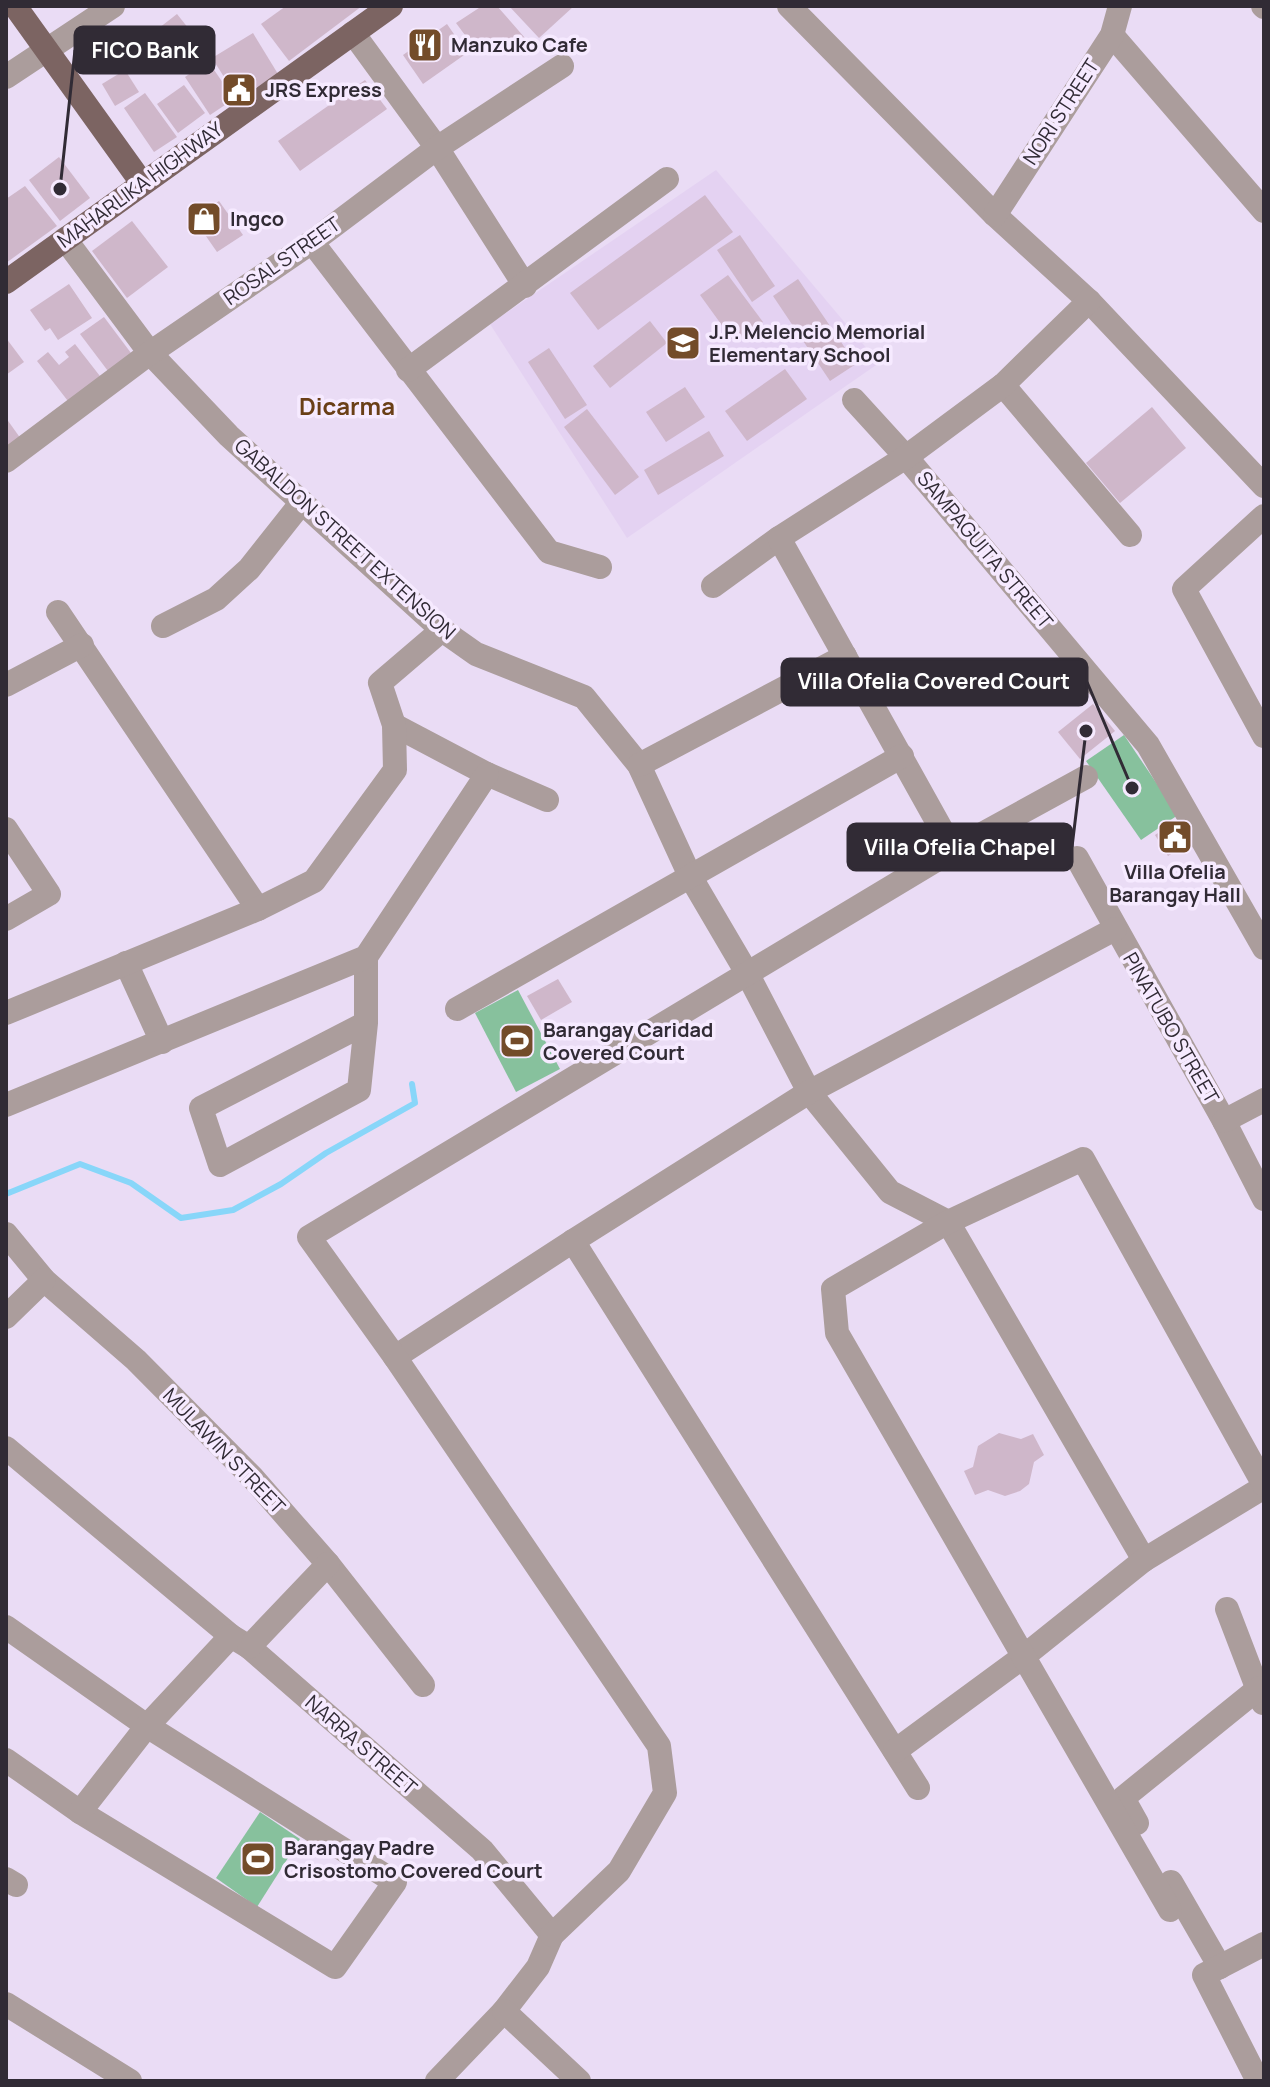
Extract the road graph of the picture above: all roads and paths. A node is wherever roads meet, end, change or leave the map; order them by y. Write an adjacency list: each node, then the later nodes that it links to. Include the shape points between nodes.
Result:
1 (15, 6): 8 (main road)
2 (113, 6): 8 (street)
3 (391, 6): 6 (main road, MAHARLIKA HIGHWAY)
4 (789, 6): 15 (street)
5 (1120, 6): 7 (street, NORI STREET)
6 (353, 33): 11 (street); 13 (main road, MAHARLIKA HIGHWAY)
7 (1112, 35): 14 (street); 15 (street, NORI STREET)
8 (47, 50): 10 (street); 13 (main road)
9 (562, 66): 11 (street, ROSAL STREET)
10 (6, 77)
11 (437, 148): 17 (street, ROSAL STREET); 19 (street)
12 (667, 179): 19 (street)
13 (142, 183): 16 (main road, MAHARLIKA HIGHWAY)
14 (1264, 211)
15 (995, 215): 20 (street)
16 (65, 239): 18 (main road, MAHARLIKA HIGHWAY); 21 (street, GABALDON STREET EXTENSION)
17 (312, 242): 21 (street, ROSAL STREET); 22 (street)
18 (6, 282)
19 (525, 286): 22 (street)
20 (1089, 301): 23 (street); 27 (street)
21 (150, 353): 26 (street, ROSAL STREET); 28 (street, GABALDON STREET EXTENSION)
22 (408, 370): 32 (street, via 549,552)
23 (1003, 385): 25 (street); 30 (street)
24 (854, 400): 25 (street, SAMPAGUITA STREET)
25 (906, 457): 31 (street); 54 (street, SAMPAGUITA STREET, via 1148,745)
26 (6, 461)
27 (1264, 486)
28 (302, 502): 35 (street, via 249,569 216,599); 36 (street, GABALDON STREET EXTENSION)
29 (1264, 516): 41 (street, via 1184,589)
30 (1130, 535)
31 (779, 538): 33 (street); 38 (street)
32 (600, 567)
33 (713, 586)
34 (58, 612): 37 (street)
35 (163, 626)
36 (442, 630): 40 (street, via 380,683); 43 (street, GABALDON STREET EXTENSION, via 476,654 584,697)
37 (82, 645): 39 (street); 51 (street)
38 (845, 656): 42 (street); 43 (street)
39 (6, 685)
40 (394, 725): 44 (street); 51 (street, via 395,770 358,823 314,881)
41 (1264, 736)
42 (902, 756): 48 (street); 50 (street)
43 (639, 765): 50 (street, GABALDON STREET EXTENSION)
44 (487, 774): 46 (street); 55 (street)
45 (1086, 777): 48 (street)
46 (547, 800)
47 (6, 829): 52 (street, via 49,894)
48 (953, 850): 57 (street)
49 (1077, 858): 53 (street, PINATUBO STREET)
50 (690, 876): 57 (street, GABALDON STREET EXTENSION); 58 (street)
51 (258, 909): 56 (street)
52 (6, 919)
53 (1115, 929): 62 (street); 65 (street, PINATUBO STREET)
54 (1264, 948)
55 (366, 957): 60 (street); 61 (street)
56 (126, 963): 59 (street); 61 (street)
57 (747, 973): 62 (street, GABALDON STREET EXTENSION); 72 (street, via 309,1237)
58 (457, 1009)
59 (6, 1013)
60 (366, 1023): 60 (street, via 359,1090 220,1165 201,1108)
61 (162, 1042): 64 (street)
62 (809, 1092): 67 (street, GABALDON STREET EXTENSION, via 890,1192); 69 (street)
63 (1264, 1100): 65 (street)
64 (6, 1105)
65 (1224, 1121): 66 (street, PINATUBO STREET)
66 (1264, 1199)
67 (948, 1222): 74 (street, via 1083,1159); 75 (street); 80 (street, via 833,1289 837,1333)
68 (6, 1234): 70 (street, MULAWIN STREET)
69 (573, 1241): 72 (street); 84 (street)
70 (44, 1280): 71 (street); 76 (street, MULAWIN STREET, via 147,1370)
71 (6, 1317)
72 (395, 1357): 89 (street, via 659,1746 665,1793 619,1871)
73 (6, 1448): 79 (street, NARRA STREET)
74 (1264, 1486): 75 (street)
75 (1144, 1560): 80 (street)
76 (328, 1564): 79 (street); 81 (street, MULAWIN STREET)
77 (1227, 1609): 82 (street)
78 (6, 1627): 83 (street)
79 (240, 1642): 83 (street); 89 (street, NARRA STREET, via 482,1850)
80 (1023, 1657): 84 (street); 88 (street)
81 (423, 1685)
82 (1261, 1697): 91 (street, via 1123,1798)
83 (147, 1726): 87 (street); 87 (street, via 395,1882 335,1967)
84 (895, 1751): 86 (street)
85 (6, 1760): 87 (street)
86 (918, 1788)
87 (80, 1812)
88 (1170, 1910)
89 (552, 1935): 93 (street, via 538,1967)
90 (1264, 1944): 91 (street)
91 (1220, 1967): 97 (street, via 1204,1975)
92 (6, 2004): 94 (street)
93 (504, 2011): 95 (street); 96 (street)
94 (130, 2081)
95 (437, 2081)
96 (579, 2081)
97 (1258, 2081)

